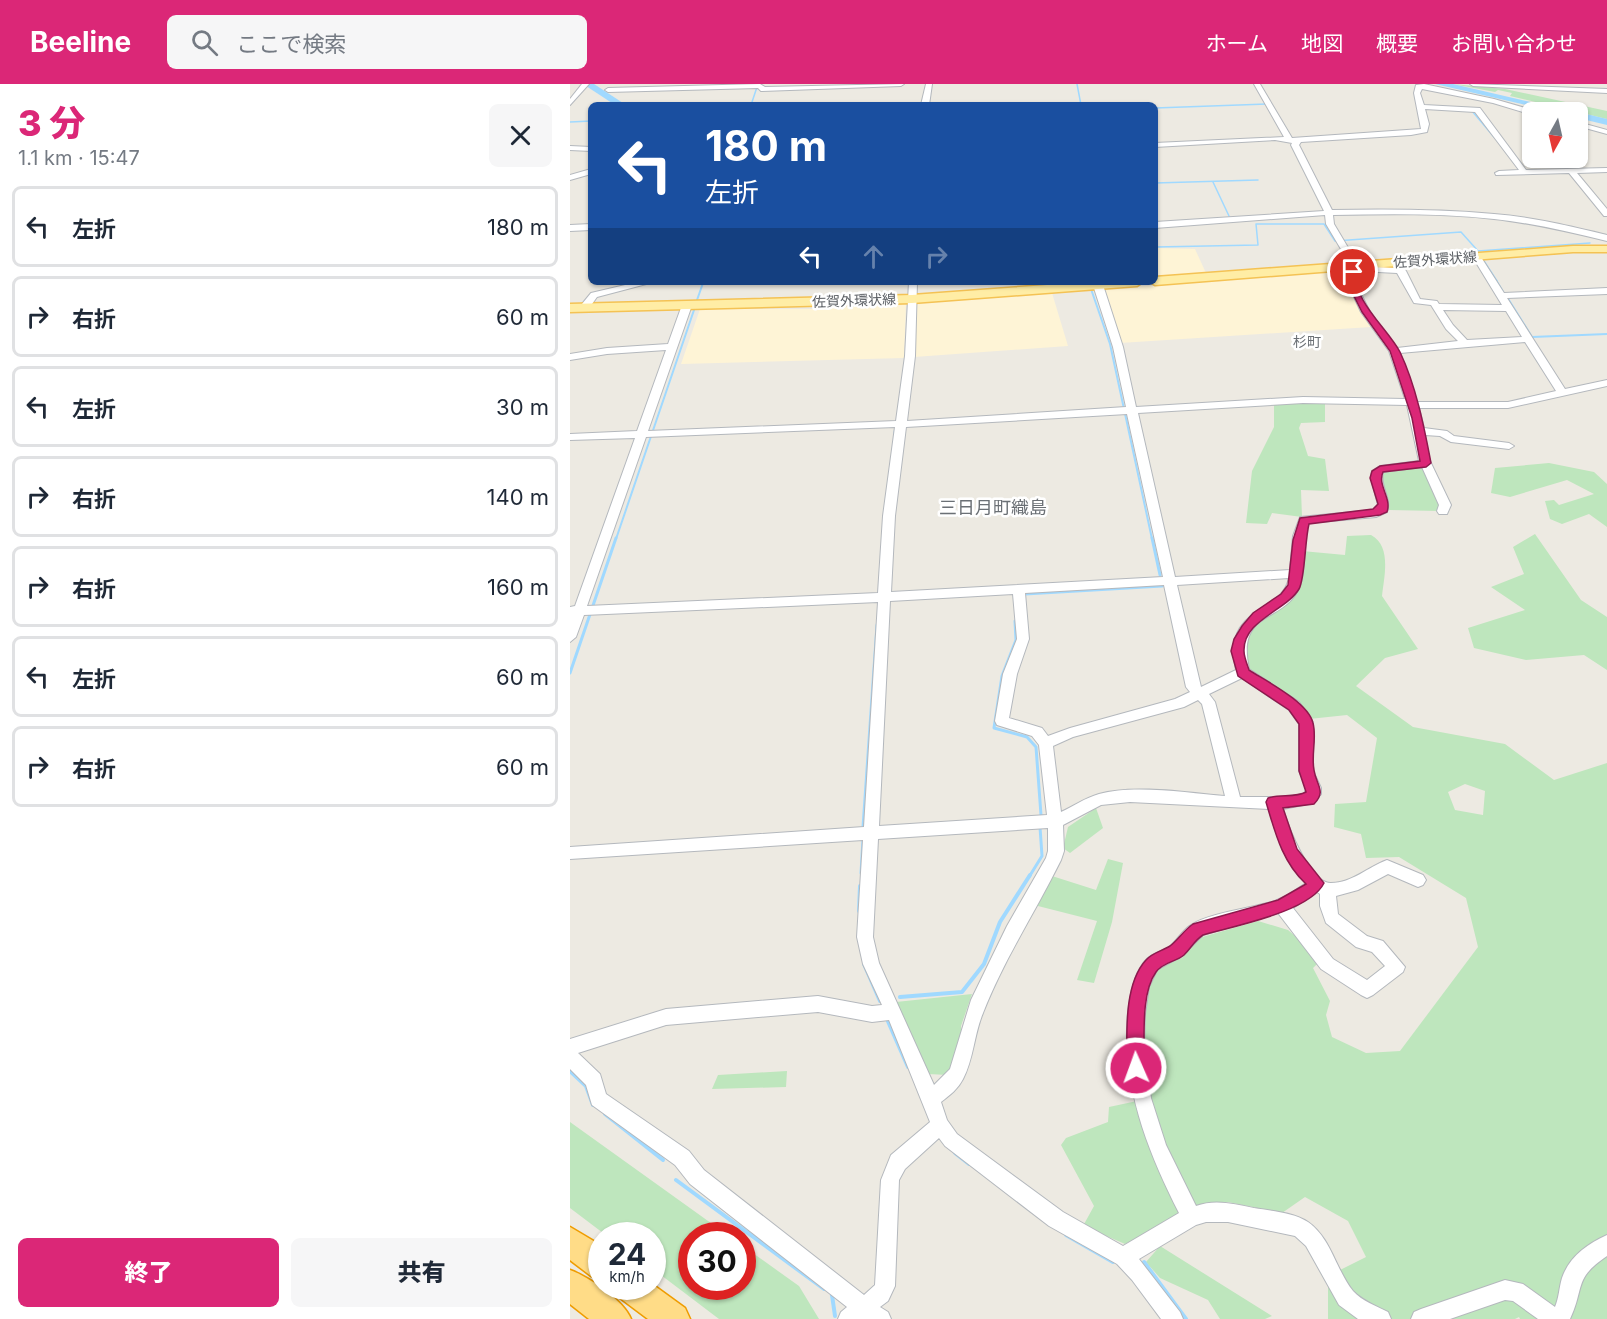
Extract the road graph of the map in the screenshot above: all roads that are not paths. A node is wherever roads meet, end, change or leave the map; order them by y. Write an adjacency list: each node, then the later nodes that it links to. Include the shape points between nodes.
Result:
1 (902, 84): 9 (street)
2 (929, 84): 12 (street)
3 (1257, 84): 18 (street)
4 (1473, 84): 10 (street)
5 (1588, 84): 10 (street)
6 (1420, 85): 14 (street); 15 (street)
7 (584, 86): 8 (street); 13 (street)
8 (570, 89)
9 (608, 90)
10 (1594, 91): 11 (street)
11 (1607, 91)
12 (926, 102)
13 (570, 103)
14 (1420, 107): 18 (street, via 1425,128 1419,132); 25 (street, via 1477,110)
15 (1522, 110)
16 (1588, 127): 17 (street)
17 (1607, 132)
18 (1292, 140): 19 (street); 28 (street)
19 (1158, 145)
20 (570, 148): 21 (street)
21 (588, 149)
22 (1607, 170): 23 (street)
23 (1572, 171): 25 (street); 29 (street)
24 (588, 172): 27 (street)
25 (1524, 172): 26 (street)
26 (1499, 173)
27 (570, 178)
28 (1329, 213): 30 (street); 33 (street, via 1468,213); 36 (street, via 1330,224)
29 (1607, 214)
30 (1158, 225)
31 (588, 227): 32 (street)
32 (570, 228)
33 (1607, 238)
34 (1607, 249): 35 (main road, 佐賀外環状線)
35 (1476, 256): 37 (main road, 佐賀外環状線); 43 (street)
36 (1356, 267): 37 (main road, 佐賀外環状線); 38 (main road, 佐賀外環状線); 53 (street, via 1352,284 1366,312)
37 (1398, 267): 46 (street, via 1417,301)
38 (1158, 281)
39 (637, 285): 48 (street, via 594,295 587,304)
40 (913, 285): 44 (street)
41 (1098, 285): 44 (main road, 佐賀外環状線); 58 (street, via 1118,347)
42 (1607, 291): 43 (street)
43 (1501, 296): 49 (street)
44 (912, 299): 45 (main road, 佐賀外環状線); 59 (street)
45 (687, 305): 48 (main road, 佐賀外環状線); 52 (street)
46 (1438, 307): 49 (street); 51 (street, via 1449,327)
47 (570, 308): 48 (main road, 佐賀外環状線)
48 (589, 308)
49 (1509, 308): 50 (street)
50 (1528, 339): 51 (street); 56 (street)
51 (1465, 343): 53 (street)
52 (672, 347): 54 (street); 61 (street)
53 (1394, 351): 57 (street)
54 (570, 357)
55 (1607, 383): 56 (street)
56 (1562, 393): 57 (street, via 1497,406)
57 (1412, 403): 58 (street, via 1303,399); 60 (street)
58 (1132, 410): 59 (street); 67 (street)
59 (902, 424): 61 (street); 69 (street, via 889,516)
60 (1420, 431): 63 (street, via 1443,433 1451,440); 64 (street)
61 (640, 434): 62 (street); 70 (street)
62 (570, 437)
63 (1509, 446)
64 (1426, 463): 65 (street, via 1441,492); 66 (street, via 1380,469 1376,478 1383,509 1376,513 1304,520)
65 (1443, 511)
66 (1295, 574): 67 (street); 72 (street, via 1294,586 1286,597 1258,616 1240,639 1238,651)
67 (1172, 580): 68 (street); 73 (street, via 1194,687)
68 (1020, 590): 69 (street); 74 (street, via 1023,639 1010,674 1002,721 1037,732)
69 (885, 597): 70 (street); 78 (street)
70 (575, 611): 71 (street)
71 (570, 637)
72 (1243, 672): 73 (street); 76 (street, via 1294,706 1306,723 1306,771 1314,794 1301,801)
73 (1199, 694): 74 (street); 75 (street, via 1208,702)
74 (1046, 743): 77 (street)
75 (1234, 802): 76 (street); 77 (street, via 1176,796 1103,799)
76 (1274, 802): 81 (street, via 1291,854)
77 (1055, 821): 78 (street); 86 (street, via 1053,860 976,1005 965,1050 951,1083)
78 (869, 834): 79 (street); 83 (street, via 865,937 871,964)
79 (570, 853)
80 (1418, 880): 81 (street, via 1387,867 1353,885)
81 (1322, 887): 82 (street); 82 (street, via 1332,918 1362,942 1377,946 1397,967 1367,990 1327,964)
82 (1282, 906): 88 (street, via 1198,929 1177,951 1156,960 1140,988 1134,1041 1143,1108 1169,1175)
83 (894, 1011): 84 (street, via 872,1014 818,1004 666,1017); 86 (street)
84 (570, 1047)
85 (570, 1057): 95 (street, via 594,1080 598,1099 682,1158 697,1177)
86 (932, 1098): 87 (street)
87 (940, 1125): 92 (street, via 963,1151 1056,1219); 95 (street, via 898,1162 890,1180 885,1286 881,1294)
88 (1191, 1217): 92 (street); 100 (street, via 1228,1212 1300,1228 1312,1239 1346,1298)
89 (570, 1242): 91 (highway)
90 (1607, 1245): 101 (street, via 1574,1272 1564,1313 1558,1318 1516,1291 1505,1290)
91 (588, 1255)
92 (1124, 1257): 99 (street)
93 (570, 1285): 96 (highway)
94 (648, 1300): 97 (highway)
95 (856, 1313): 98 (street)
96 (615, 1319)
97 (674, 1319)
98 (881, 1319)
99 (1173, 1319)
100 (1381, 1319)
101 (1421, 1319)

